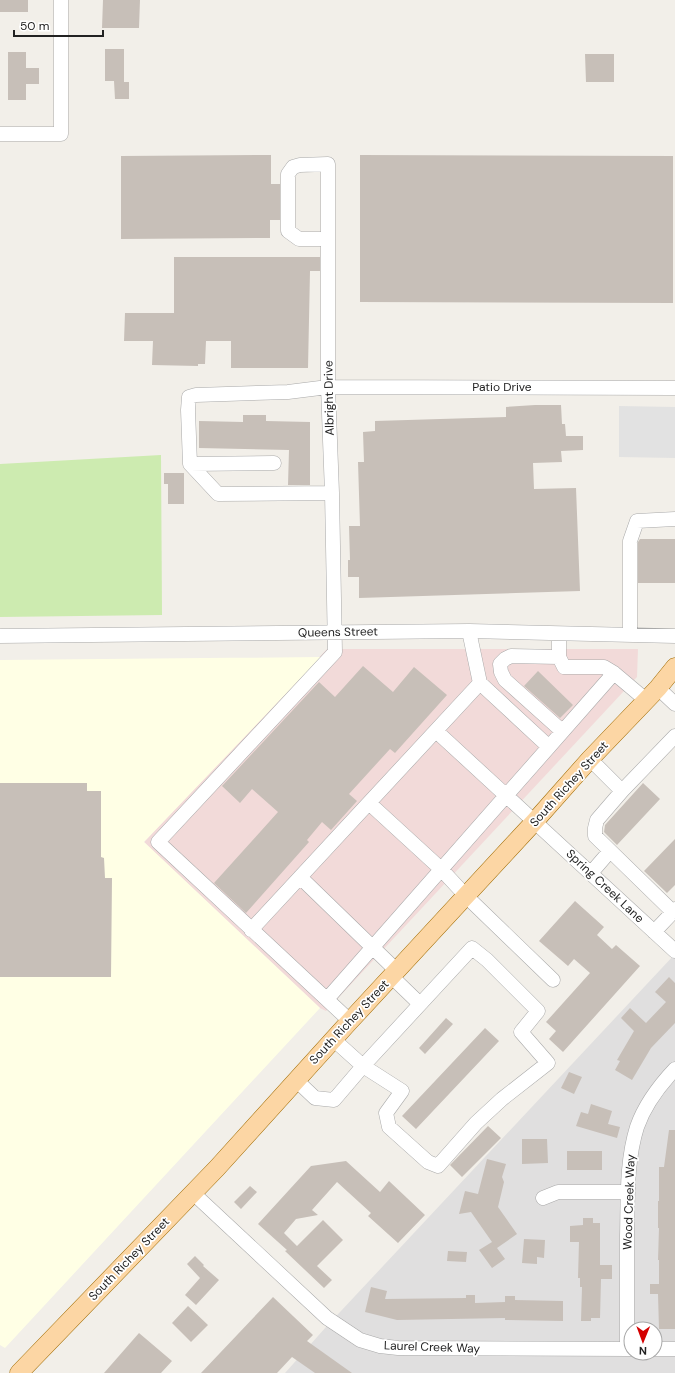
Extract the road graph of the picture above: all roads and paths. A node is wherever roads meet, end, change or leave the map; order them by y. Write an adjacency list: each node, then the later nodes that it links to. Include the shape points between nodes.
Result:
1 (61, 0): 2 (street, via 61,134)
2 (0, 134)
3 (328, 239): 3 (street, Albright Drive, via 328,164 300,165 293,168 288,174 288,231 299,239); 4 (street, Albright Drive)
4 (328, 387): 5 (street, Patio Drive); 7 (street, Patio Drive, via 288,392 189,397); 8 (street, Albright Drive)
5 (675, 388)
6 (274, 463): 7 (street)
7 (190, 464): 8 (street, via 218,494)
8 (332, 493): 11 (street, Albright Drive)
9 (675, 519): 13 (street, via 637,521 630,541)
10 (468, 631): 11 (street, Queens Street); 12 (street, Queens Street); 19 (street)
11 (335, 632): 14 (street, Queens Street); 37 (street, Albright Drive, via 336,652 158,842)
12 (559, 634): 13 (street, Queens Street); 16 (street)
13 (630, 635): 15 (street, Queens Street)
14 (0, 636)
15 (675, 636)
16 (559, 657): 18 (street, via 564,666 604,667); 23 (street, via 511,656 500,664 506,680)
17 (675, 667): 20 (main road, South Richey Street)
18 (614, 672): 20 (street); 23 (street)
19 (480, 683): 22 (street); 25 (street)
20 (652, 694): 21 (street); 26 (main road, South Richey Street)
21 (675, 704)
22 (436, 731): 28 (street, Spring Creek Lane); 29 (street)
23 (562, 731): 25 (street)
24 (675, 736): 27 (street)
25 (548, 746): 28 (street)
26 (590, 760): 27 (street); 30 (main road, South Richey Street)
27 (622, 791): 31 (street, via 597,820 595,828 595,836)
28 (505, 796): 30 (street, Spring Creek Lane); 32 (street)
29 (368, 803): 32 (street); 34 (street)
30 (535, 821): 33 (street, Spring Creek Lane); 35 (main road, South Richey Street)
31 (610, 851): 33 (street); 36 (street)
32 (441, 869): 35 (street); 39 (street)
33 (591, 873): 38 (street, Spring Creek Lane)
34 (300, 877): 37 (street); 39 (street)
35 (466, 896): 41 (main road, South Richey Street); 42 (street)
36 (674, 910): 38 (street)
37 (251, 930): 43 (street)
38 (654, 932): 40 (street, Spring Creek Lane)
39 (372, 947): 41 (street); 43 (street)
40 (675, 951)
41 (394, 974): 44 (street); 45 (main road, South Richey Street)
42 (553, 980)
43 (328, 998): 45 (street)
44 (420, 1004): 47 (street); 47 (street, via 472,948 538,1011 521,1032 548,1063 476,1122 438,1166 428,1162 390,1127 386,1114 402,1091)
45 (350, 1020): 46 (main road, South Richey Street)
46 (333, 1039): 47 (street); 49 (main road, South Richey Street)
47 (363, 1066): 49 (street, via 334,1100 315,1098)
48 (675, 1068): 50 (street, Wood Creek Way, via 659,1086 638,1126 631,1150)
49 (296, 1080): 51 (main road, South Richey Street)
50 (628, 1192): 52 (street, via 558,1192); 53 (street, Wood Creek Way)
51 (193, 1193): 54 (street, Laurel Creek Way, via 327,1318 360,1340 398,1348); 57 (main road, South Richey Street)
52 (542, 1198)
53 (629, 1321)
54 (623, 1349)
55 (663, 1349): 56 (street)
56 (675, 1349)
57 (19, 1373)

